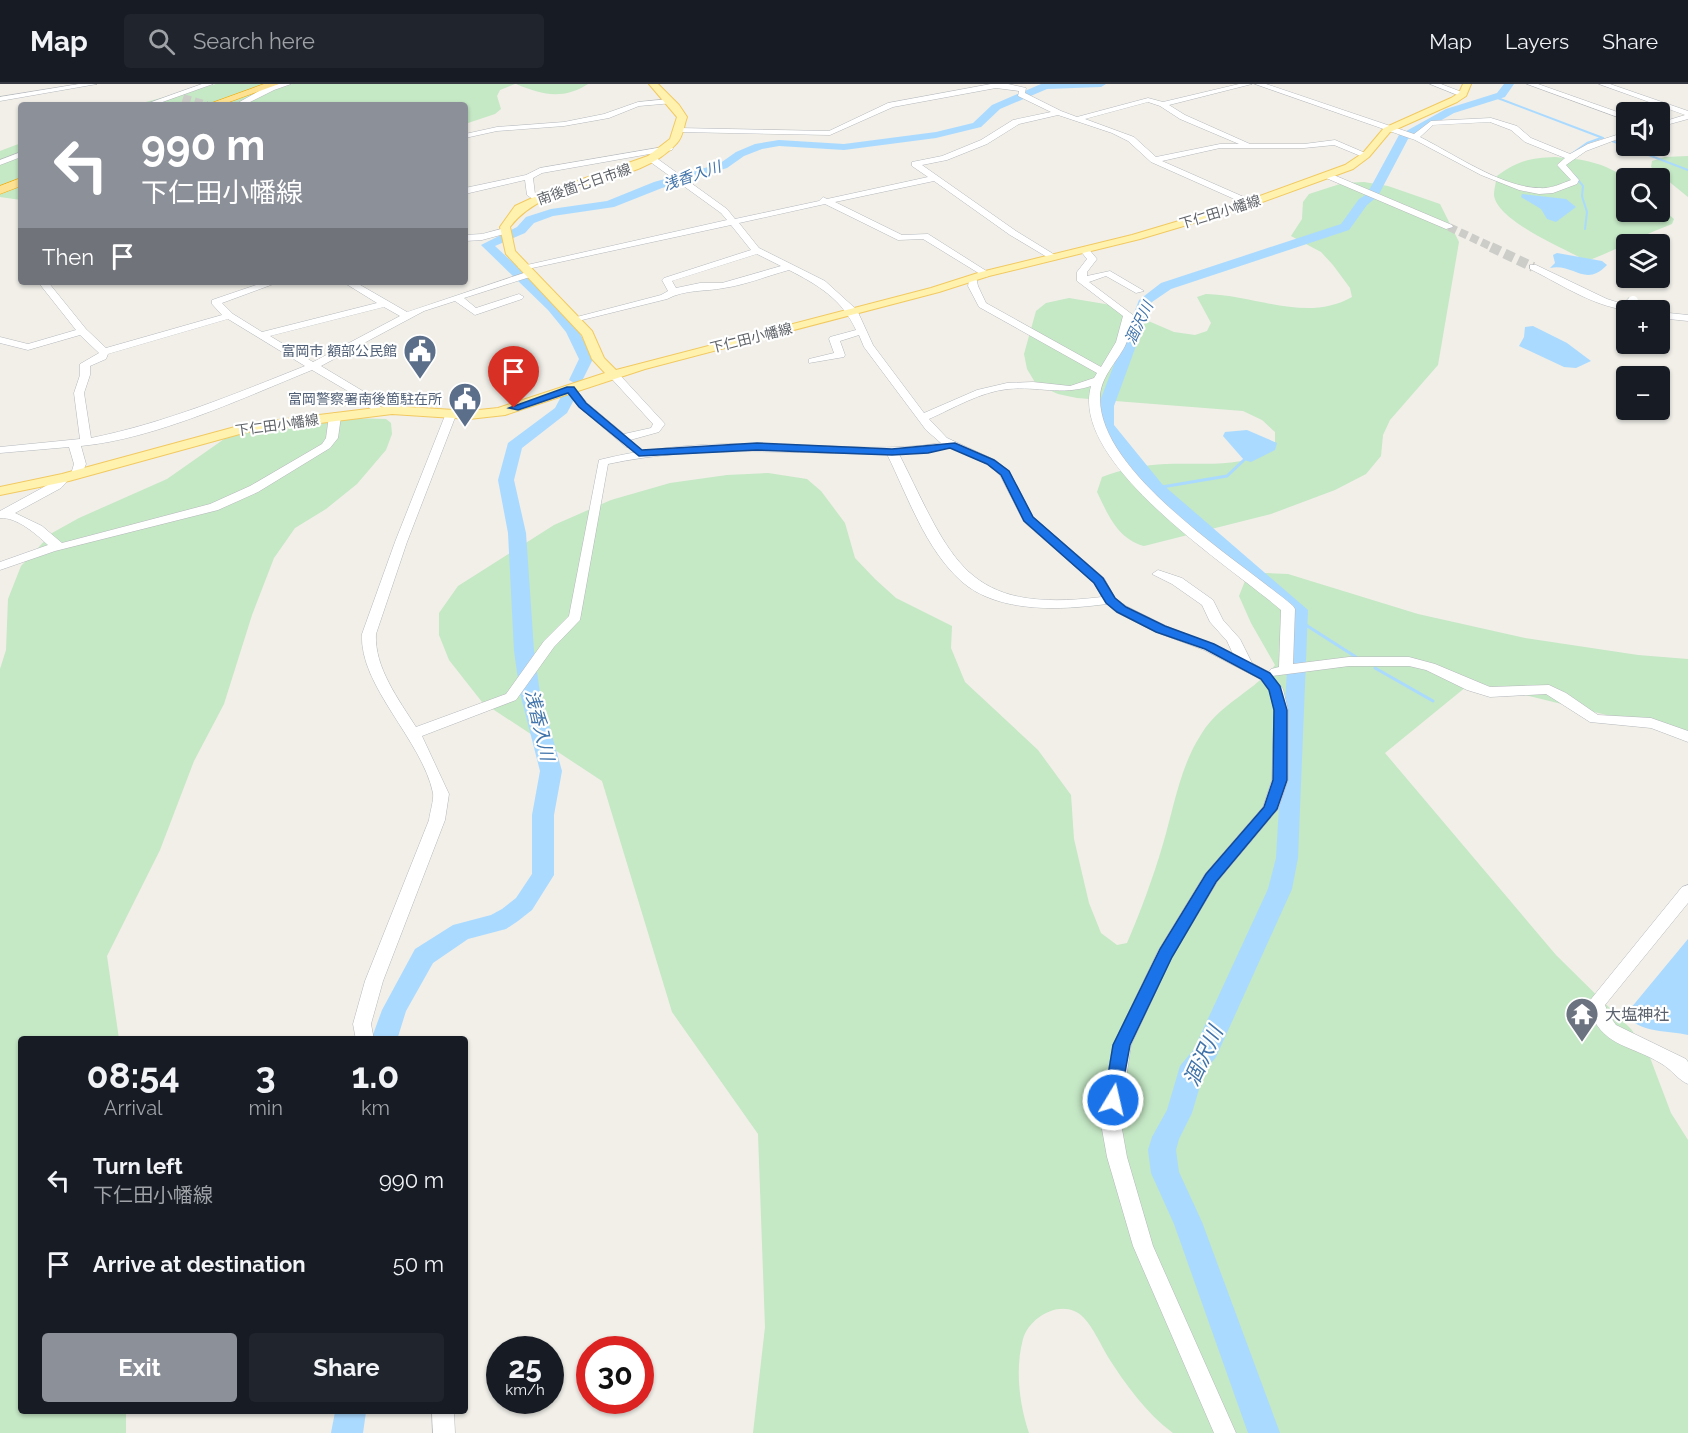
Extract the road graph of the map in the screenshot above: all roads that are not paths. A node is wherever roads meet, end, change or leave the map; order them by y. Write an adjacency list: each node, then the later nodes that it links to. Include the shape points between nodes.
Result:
1 (93, 84): 18 (street)
2 (209, 84): 16 (street)
3 (261, 84): 21 (highway)
4 (274, 84): 22 (highway)
5 (287, 84): 23 (street)
6 (652, 84): 19 (main road)
7 (956, 84): 15 (street, via 949,87)
8 (998, 84): 15 (street); 25 (street, via 1023,90 1022,94)
9 (1248, 84): 24 (street)
10 (1259, 84): 31 (street)
11 (1434, 84): 14 (street)
12 (1531, 84): 26 (street)
13 (1603, 84): 27 (street)
14 (1465, 89): 31 (main road, 下仁田小幡線)
15 (958, 94): 30 (street, via 891,105 830,133)
16 (172, 96): 17 (street); 20 (street)
17 (183, 98)
18 (0, 99)
19 (670, 101): 30 (main road, via 682,117); 32 (street, via 638,104 575,122)
20 (155, 102)
21 (207, 102)
22 (220, 102)
23 (244, 102)
24 (1164, 104): 28 (street, via 1148,100); 35 (street, via 1178,117)
25 (1058, 113): 28 (street); 46 (street, via 1010,124 984,142 944,158 915,164)
26 (1616, 114)
27 (1688, 115): 29 (street)
28 (1077, 119): 41 (street, via 1116,131)
29 (1670, 121)
30 (681, 130): 36 (main road, 南後箇七日市線)
31 (1393, 132): 33 (street); 38 (main road, 下仁田小幡線)
32 (468, 135)
33 (1411, 137): 39 (street, via 1431,123 1491,120); 39 (street, via 1518,188 1550,191 1574,182 1561,165)
34 (1616, 137): 39 (street, via 1589,145)
35 (1249, 146): 38 (street, via 1335,142); 41 (street, via 1220,146)
36 (669, 147): 40 (main road, 南後箇七日市線); 45 (street, via 540,171)
37 (18, 155): 42 (street)
38 (1366, 155): 43 (main road, 下仁田小幡線)
39 (1570, 157)
40 (652, 159): 51 (main road, 南後箇七日市線); 54 (street)
41 (1154, 160): 53 (street)
42 (0, 163)
43 (1329, 176): 53 (main road, 下仁田小幡線); 55 (street)
44 (18, 177): 48 (highway)
45 (529, 177): 50 (street); 51 (street, via 531,195)
46 (936, 178): 52 (street); 60 (street, via 1004,228)
47 (18, 183): 49 (highway)
48 (0, 184)
49 (0, 190)
50 (468, 190)
51 (537, 199): 56 (main road, 南後箇七日市線, via 512,217)
52 (823, 200): 54 (street); 64 (street, via 901,238 925,236)
53 (1250, 203): 58 (main road, 下仁田小幡線)
54 (734, 222): 59 (street); 63 (street)
55 (1449, 227)
56 (505, 235): 57 (street); 63 (main road)
57 (468, 238)
58 (1084, 249): 60 (main road, 下仁田小幡線); 66 (street, via 1092,260 1082,272)
59 (758, 251): 61 (street); 71 (street, via 667,280)
60 (1052, 257): 64 (main road, 下仁田小幡線)
61 (789, 267): 71 (street, via 722,286); 76 (street, via 822,283)
62 (1533, 267): 74 (street)
63 (523, 274): 72 (street); 81 (main road)
64 (986, 274): 65 (main road, 下仁田小幡線)
65 (973, 278): 76 (main road, 下仁田小幡線); 90 (street, via 982,305)
66 (1082, 281): 70 (street, via 1107,273); 90 (street, via 1128,315 1126,332)
67 (46, 285): 82 (street)
68 (264, 285): 77 (street, via 215,302)
69 (353, 285): 75 (street)
70 (1139, 291)
71 (673, 292): 81 (street)
72 (456, 297): 73 (street, via 475,312); 78 (street)
73 (519, 297)
74 (1616, 303)
75 (384, 304): 78 (street); 84 (street)
76 (853, 312): 83 (street); 89 (main road, 下仁田小幡線)
77 (229, 316): 84 (street); 86 (street)
78 (408, 316): 88 (street)
79 (1670, 316): 80 (street)
80 (1688, 318)
81 (574, 319): 89 (main road, via 591,339 598,359)
82 (82, 331): 85 (street, via 27,347); 86 (street)
83 (863, 331): 87 (street, via 834,339 840,355); 95 (street, via 873,352)
84 (261, 335): 88 (street)
85 (0, 340)
86 (104, 352): 97 (street, via 102,357 85,364 79,393)
87 (813, 361)
88 (313, 366): 92 (street, via 362,395); 97 (street, via 219,404 131,433)
89 (614, 375): 91 (main road, 下仁田小幡線); 96 (street, via 659,424 656,430)
90 (1100, 376): 95 (street, via 1071,389 1033,385 981,392); 111 (street, via 1094,415 1106,443 1126,471 1191,531 1288,609)
91 (570, 389): 93 (main road, 下仁田小幡線, via 500,412); 96 (street)
92 (379, 411): 93 (main road, 下仁田小幡線); 94 (main road, 下仁田小幡線)
93 (450, 415): 113 (street, via 369,634 368,650)
94 (335, 416): 102 (main road, 下仁田小幡線, via 246,428); 106 (street, via 332,438 326,446 240,496 214,507)
95 (922, 418): 98 (street)
96 (623, 438): 101 (street)
97 (80, 443): 99 (street); 102 (street)
98 (951, 445): 100 (street); 109 (street, via 991,462 1005,473 1028,519 1099,581)
99 (0, 450)
100 (892, 452): 101 (street, via 757,446); 109 (street, via 938,540 969,580 1001,596 1042,603 1077,605)
101 (639, 453): 113 (street, via 600,466 578,610 511,697)
102 (77, 474): 103 (main road, 下仁田小幡線)
103 (64, 478): 104 (main road, 下仁田小幡線); 105 (street)
104 (0, 491)
105 (2, 515): 106 (street, via 38,529)
106 (57, 546): 107 (street)
107 (0, 566)
108 (1158, 574): 110 (street, via 1178,581 1208,603)
109 (1110, 600): 110 (street, via 1161,629 1209,646)
110 (1246, 666): 112 (street)
111 (1286, 669): 112 (street); 114 (street, via 1405,660 1486,692 1503,695 1548,690 1590,717 1607,722 1662,725)
112 (1265, 676): 120 (street, via 1276,689 1281,710 1280,780 1270,809 1211,878 1165,954 1122,1045 1110,1118 1117,1158 1143,1246)
113 (413, 734): 116 (street, via 441,794 437,820 374,981 362,1024)
114 (1688, 737)
115 (1688, 891): 117 (street, via 1596,1004 1597,1014 1620,1037 1669,1057 1682,1065)
116 (364, 1036)
117 (1688, 1076)
118 (443, 1414): 119 (street)
119 (444, 1433)
120 (1225, 1433)

